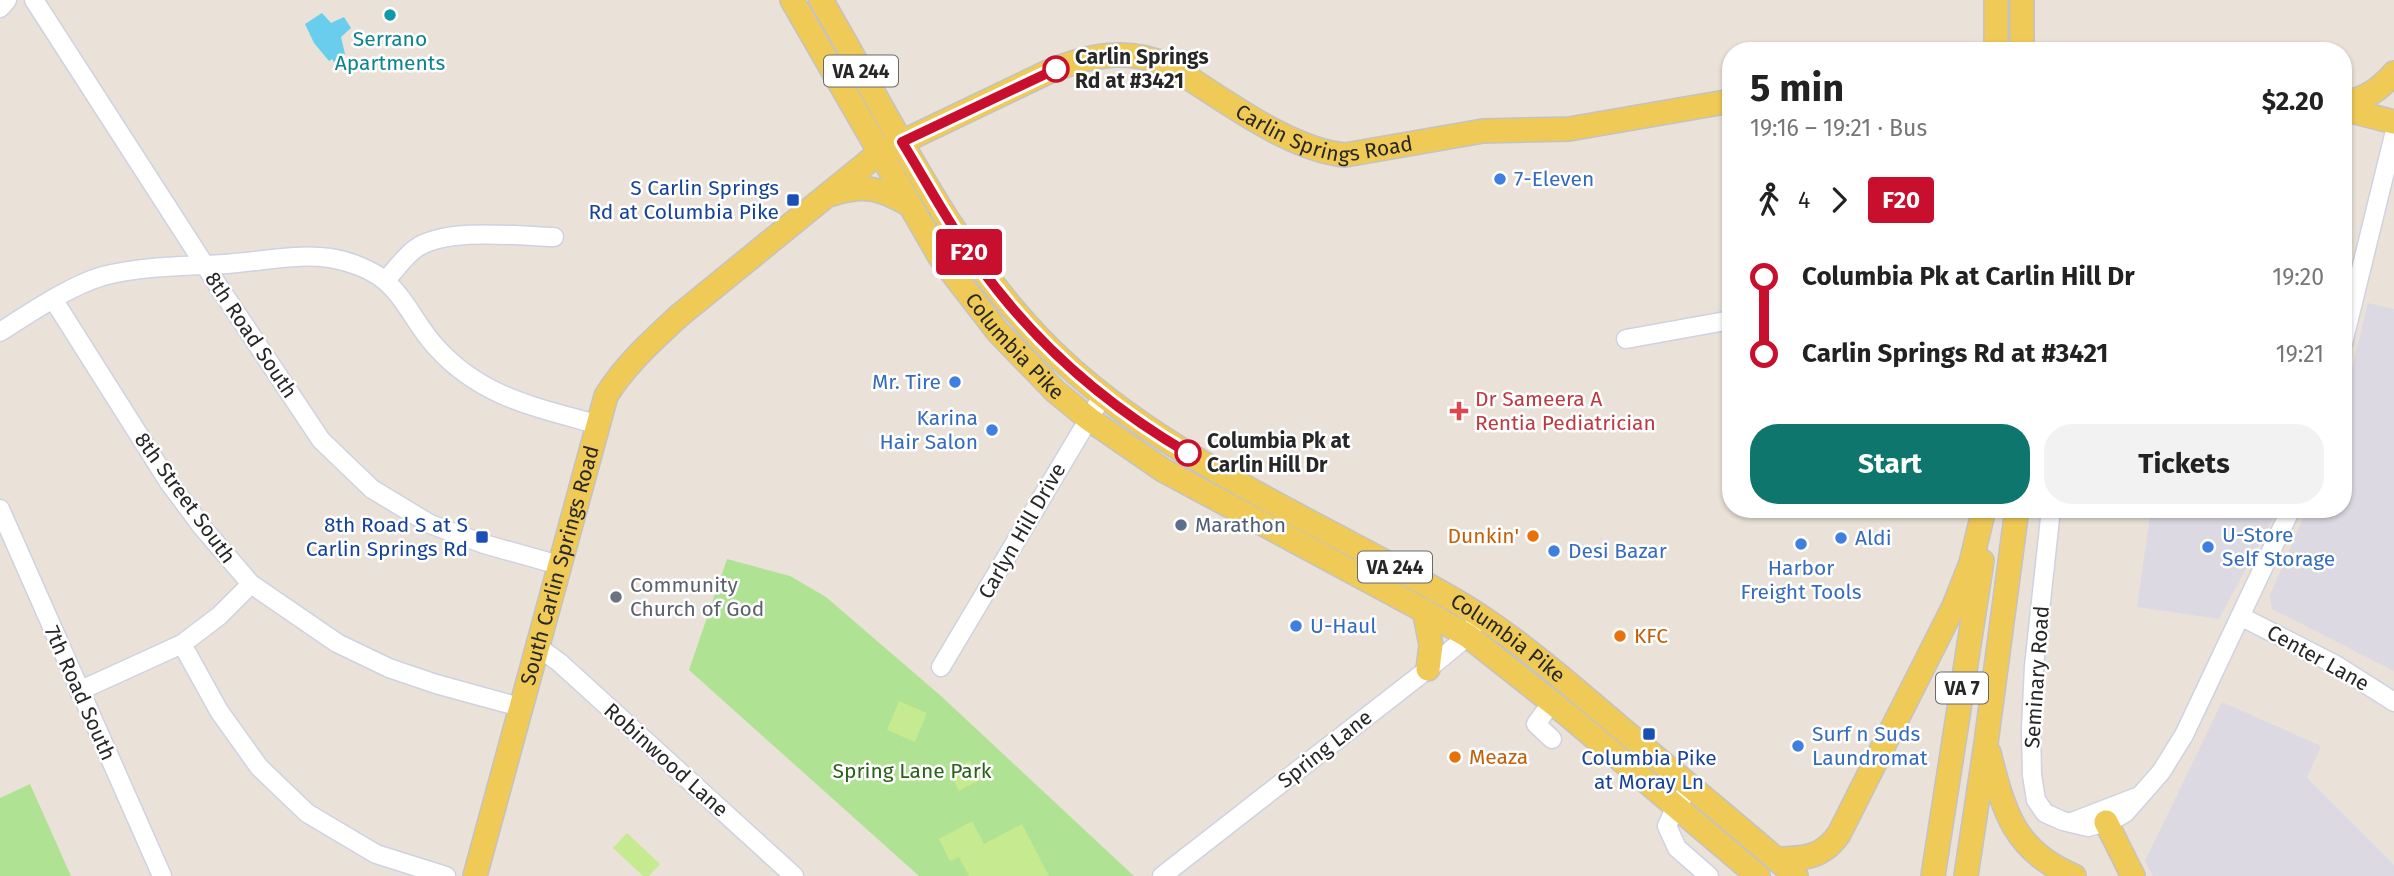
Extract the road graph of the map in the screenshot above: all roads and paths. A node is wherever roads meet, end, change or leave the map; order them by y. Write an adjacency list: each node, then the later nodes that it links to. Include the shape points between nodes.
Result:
1 (7, 0): 7 (street)
2 (34, 0): 21 (street, 8th Road South)
3 (792, 0): 17 (main road, Columbia Pike / VA 244)
4 (821, 0): 16 (main road, Columbia Pike / VA 244)
5 (1996, 0): 8 (main road)
6 (2022, 0): 9 (main road)
7 (0, 8)
8 (1996, 42)
9 (2022, 42)
10 (2394, 73): 11 (main road, via 2376,92)
11 (2352, 101)
12 (1722, 103): 16 (main road, Carlin Springs Road, via 1569,129 1483,131 1336,154 1300,144 1170,66 1118,53 1057,68)
13 (2352, 111): 14 (main road)
14 (2394, 122)
15 (2394, 135): 25 (street)
16 (902, 142): 17 (main road, Carlin Springs Road); 29 (main road, Columbia Pike / VA 244, via 989,280 1048,347)
17 (879, 153): 18 (main road, Carlin Springs Road); 19 (main road, Columbia Pike / VA 244)
18 (825, 197): 19 (main road, via 866,188); 23 (main road, Carlin Springs Road)
19 (908, 204): 30 (main road, Columbia Pike / VA 244, via 948,270 988,320)
20 (554, 237): 22 (street, via 446,237 416,248)
21 (204, 264): 22 (street, via 330,258 363,268); 24 (street, via 102,276); 38 (street, 8th Road South, via 321,440 372,489 430,524)
22 (385, 281): 31 (street, via 456,368 515,402)
23 (709, 294): 31 (main road, South Carlin Springs Road, via 652,341 615,381)
24 (53, 299): 27 (street); 39 (street, 8th Street South, via 168,481)
25 (2352, 306)
26 (1722, 322): 28 (street)
27 (0, 332)
28 (1626, 339)
29 (1103, 395): 30 (street, Carlyn Hill Drive); 41 (main road, Columbia Pike / VA 244, via 1207,464)
30 (1088, 419): 40 (main road, Columbia Pike / VA 244, via 1176,477); 46 (street, Carlyn Hill Drive)
31 (596, 424): 38 (main road, South Carlin Springs Road)
32 (0, 509): 48 (street, 7th Road South)
33 (1982, 518): 59 (main road, via 1954,606 1839,835 1816,855)
34 (1989, 518): 68 (main road, VA 7)
35 (2016, 518): 53 (main road, VA 7)
36 (2050, 518): 57 (street, Seminary Road, via 2034,666 2032,775 2040,807 2052,817)
37 (2287, 518): 42 (street)
38 (559, 565): 45 (main road, South Carlin Springs Road)
39 (251, 584): 44 (street); 51 (street, 8th Street South, via 337,643 389,668)
40 (1424, 611): 43 (main road, Columbia Pike / VA 244); 47 (main road, via 1432,645)
41 (1480, 616): 43 (street, Spring Lane); 54 (main road, Columbia Pike / VA 244)
42 (2240, 616): 50 (street, Center Lane, via 2336,665); 55 (street, via 2185,734)
43 (1468, 636): 47 (street, Spring Lane); 49 (main road, Columbia Pike / VA 244)
44 (182, 644): 48 (street); 61 (street, via 219,711 260,767 307,813 376,854)
45 (537, 646): 51 (main road, South Carlin Springs Road); 63 (street, Robinwood Lane)
46 (941, 667)
47 (1428, 669): 64 (street, Spring Lane)
48 (79, 691): 60 (street, 7th Road South)
49 (1552, 702): 52 (street, via 1536,724); 56 (main road, Columbia Pike / VA 244)
50 (2394, 702)
51 (520, 707): 62 (main road, South Carlin Springs Road)
52 (1552, 739)
53 (1986, 743): 69 (main road, VA 7); 70 (main road, via 2013,827 2043,860)
54 (1691, 788): 56 (street); 59 (main road, Columbia Pike / VA 244)
55 (2138, 797): 57 (street); 58 (street, via 2125,813)
56 (1675, 806): 65 (street, via 1667,823 1671,838); 66 (main road, Columbia Pike / VA 244)
57 (2072, 822): 58 (street, Seminary Road, via 2086,827)
58 (2106, 822): 71 (main road)
59 (1776, 859): 67 (main road, Columbia Pike / VA 244)
60 (162, 876)
61 (446, 876)
62 (475, 876)
63 (794, 876)
64 (1162, 876)
65 (1709, 876)
66 (1758, 876)
67 (1796, 876)
68 (1933, 876)
69 (1966, 876)
70 (2074, 876)
71 (2133, 876)

